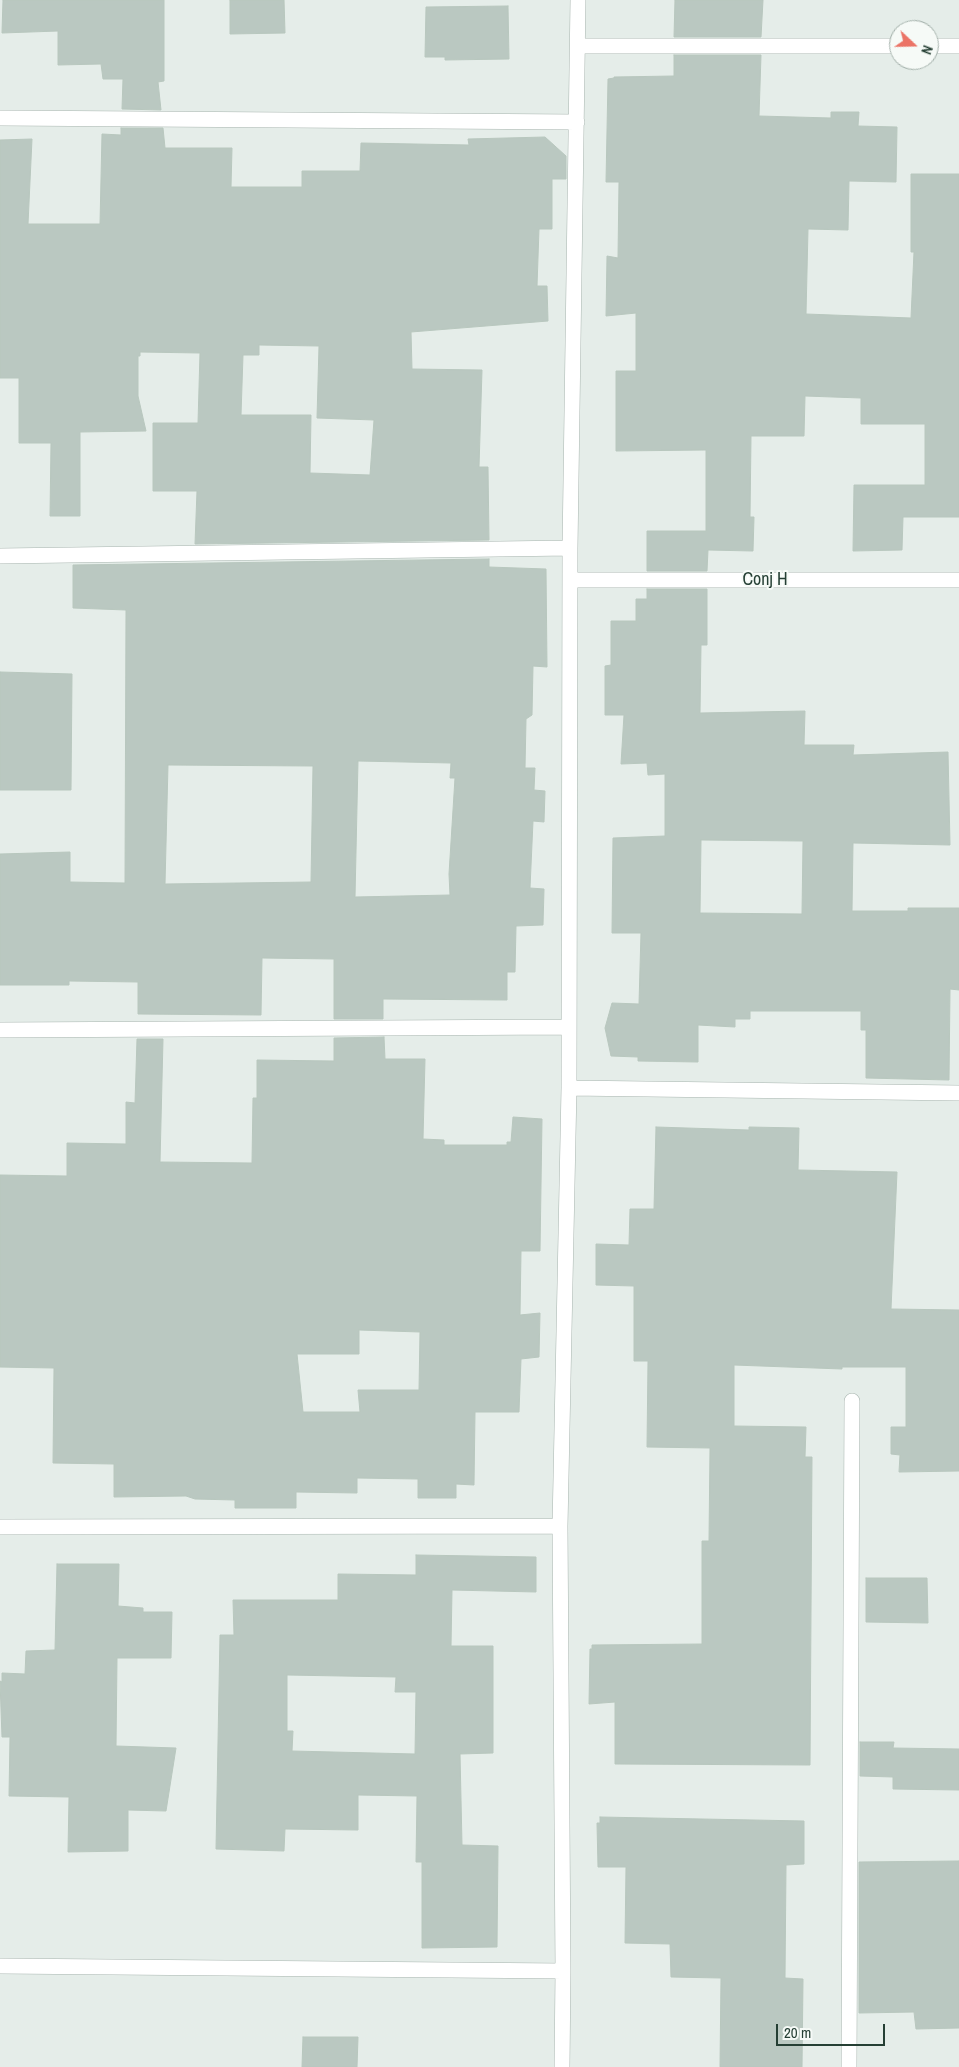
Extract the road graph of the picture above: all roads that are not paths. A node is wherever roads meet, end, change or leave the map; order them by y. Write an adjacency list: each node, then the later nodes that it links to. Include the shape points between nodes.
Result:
1 (578, 0): 2 (street)
2 (578, 46): 3 (street); 7 (street)
3 (889, 46)
4 (939, 46): 5 (street)
5 (959, 46)
6 (0, 118): 7 (street)
7 (577, 122): 8 (street)
8 (570, 548): 9 (street); 10 (street)
9 (0, 556)
10 (570, 580): 11 (street, Conj H); 12 (street)
11 (959, 580)
12 (568, 1027): 13 (street); 14 (street)
13 (0, 1030)
14 (569, 1088): 15 (street); 17 (street)
15 (959, 1093)
16 (852, 1401): 22 (street)
17 (560, 1526): 18 (street); 20 (street)
18 (0, 1527)
19 (0, 1966): 20 (street)
20 (564, 1971): 21 (street)
21 (562, 2067)
22 (848, 2067)

